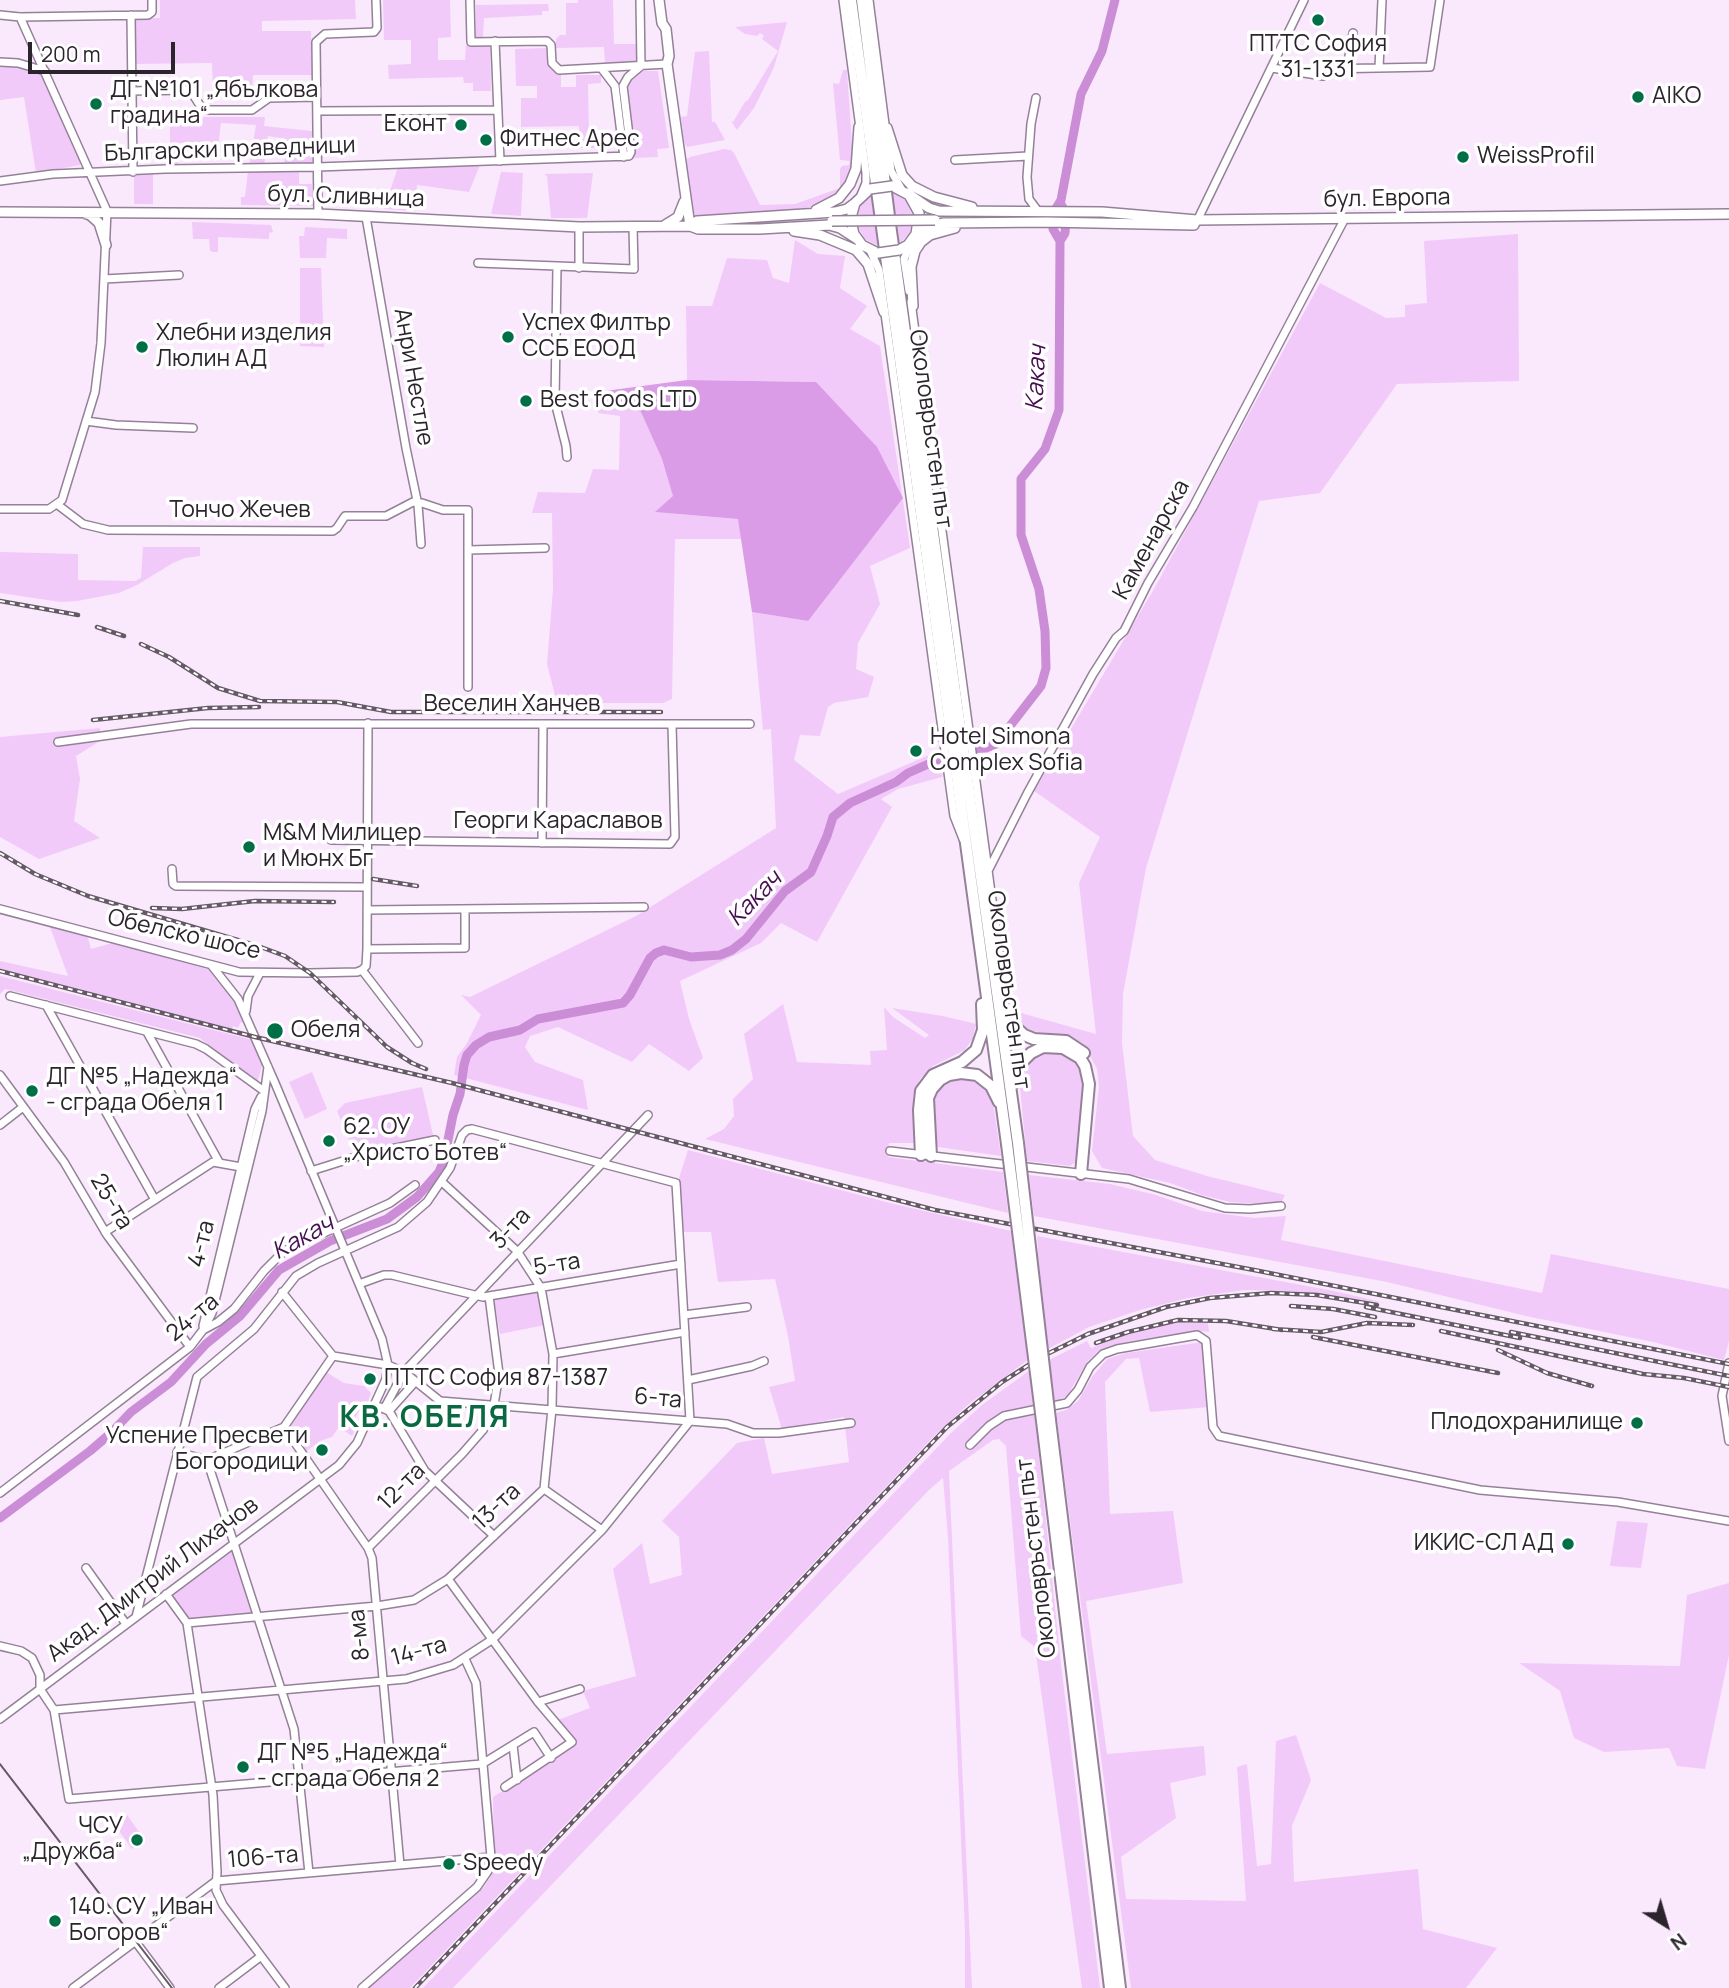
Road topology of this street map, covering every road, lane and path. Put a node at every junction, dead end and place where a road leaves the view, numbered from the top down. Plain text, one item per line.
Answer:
1 (152, 0) edge
2 (376, 0) edge
3 (470, 0) edge
4 (640, 0) edge
5 (659, 0) edge
6 (847, 0) edge
7 (866, 0) edge
8 (1304, 0) edge
9 (1382, 0) edge
10 (1440, 0) edge
11 (0, 15) edge
12 (131, 15) junction
13 (20, 17) junction
14 (1353, 33) dead end
15 (495, 41) junction
16 (0, 62) edge
17 (667, 64) junction
18 (641, 66) junction
19 (629, 67) junction
20 (1272, 68) junction
21 (1347, 68) junction
22 (1379, 68) junction
23 (603, 69) junction
24 (46, 71) junction
25 (615, 86) junction
26 (131, 91) junction
27 (316, 97) junction
28 (1036, 98) dead end
29 (498, 110) junction
30 (317, 111) junction
31 (859, 127) junction
32 (887, 128) junction
33 (627, 156) junction
34 (1028, 156) junction
35 (500, 160) junction
36 (955, 160) dead end
37 (317, 167) junction
38 (133, 172) junction
39 (91, 173) junction
40 (0, 181) edge
41 (905, 192) junction
42 (858, 199) junction
43 (1029, 199) junction
44 (685, 200) junction
45 (107, 211) junction
46 (987, 211) junction
47 (1019, 211) junction
48 (0, 212) edge
49 (79, 212) junction
50 (318, 214) junction
51 (803, 214) junction
52 (1040, 216) junction
53 (1729, 216) edge
54 (366, 217) junction
55 (729, 220) junction
56 (885, 220) joint
57 (1196, 222) junction
58 (1343, 222) junction
59 (753, 223) junction
60 (977, 224) junction
61 (633, 226) junction
62 (662, 226) junction
63 (690, 226) junction
64 (579, 227) junction
65 (722, 228) junction
66 (775, 228) junction
67 (857, 239) junction
68 (912, 240) junction
69 (106, 245) junction
70 (874, 251) junction
71 (478, 263) dead end
72 (557, 266) junction
73 (579, 268) junction
74 (179, 275) dead end
75 (104, 279) junction
76 (913, 306) junction
77 (884, 312) junction
78 (86, 421) junction
79 (193, 428) dead end
80 (566, 457) dead end
81 (909, 486) junction
82 (935, 490) junction
83 (417, 502) junction
84 (58, 505) junction
85 (0, 509) edge
86 (933, 536) junction
87 (421, 544) dead end
88 (545, 548) dead end
89 (468, 550) junction
90 (927, 557) junction
91 (468, 687) dead end
92 (368, 723) junction
93 (542, 724) junction
94 (672, 724) junction
95 (750, 724) dead end
96 (58, 742) dead end
97 (957, 743) junction
98 (961, 767) junction
99 (331, 840) dead end
100 (368, 841) junction
101 (542, 843) junction
102 (172, 869) dead end
103 (988, 871) junction
104 (367, 887) junction
105 (982, 887) junction
106 (992, 902) junction
107 (644, 907) dead end
108 (0, 909) edge
109 (368, 910) junction
110 (465, 910) junction
111 (368, 949) junction
112 (212, 966) junction
113 (362, 970) junction
114 (260, 973) junction
115 (985, 980) junction
116 (998, 991) junction
117 (10, 996) dead end
118 (46, 1005) junction
119 (247, 1017) junction
120 (147, 1032) junction
121 (418, 1043) dead end
122 (268, 1067) junction
123 (0, 1075) edge
124 (264, 1091) junction
125 (23, 1107) junction
126 (648, 1115) dead end
127 (1009, 1118) junction
128 (0, 1125) edge
129 (435, 1140) dead end
130 (890, 1151) dead end
131 (926, 1155) junction
132 (219, 1161) junction
133 (602, 1162) junction
134 (241, 1167) junction
135 (311, 1171) junction
136 (1085, 1174) junction
137 (442, 1182) junction
138 (415, 1185) dead end
139 (155, 1200) junction
140 (1281, 1206) dead end
141 (336, 1230) junction
142 (105, 1232) junction
143 (344, 1249) junction
144 (517, 1251) junction
145 (681, 1265) junction
146 (359, 1284) junction
147 (541, 1287) junction
148 (282, 1292) junction
149 (489, 1296) junction
150 (475, 1297) junction
151 (747, 1307) dead end
152 (684, 1315) junction
153 (203, 1330) junction
154 (685, 1332) junction
155 (190, 1348) junction
156 (553, 1354) junction
157 (333, 1356) junction
158 (764, 1361) dead end
159 (1729, 1363) edge
160 (388, 1365) junction
161 (404, 1372) junction
162 (688, 1380) junction
163 (415, 1382) junction
164 (375, 1405) junction
165 (494, 1405) junction
166 (552, 1409) junction
167 (386, 1410) junction
168 (1046, 1420) junction
169 (690, 1421) junction
170 (851, 1423) dead end
171 (284, 1427) junction
172 (1729, 1441) edge
173 (970, 1445) dead end
174 (177, 1452) junction
175 (207, 1460) junction
176 (319, 1479) junction
177 (435, 1481) junction
178 (544, 1489) junction
179 (0, 1493) edge
180 (1729, 1521) edge
181 (602, 1530) junction
182 (494, 1536) junction
183 (234, 1543) junction
184 (368, 1548) junction
185 (86, 1568) dead end
186 (448, 1579) junction
187 (166, 1594) junction
188 (377, 1606) junction
189 (136, 1617) junction
190 (258, 1617) junction
191 (187, 1623) junction
192 (126, 1624) junction
193 (493, 1639) junction
194 (0, 1646) edge
195 (465, 1659) junction
196 (384, 1681) junction
197 (40, 1689) junction
198 (580, 1689) dead end
199 (283, 1690) junction
200 (198, 1697) junction
201 (538, 1702) junction
202 (54, 1710) junction
203 (0, 1719) edge
204 (513, 1745) junction
205 (551, 1758) junction
206 (482, 1764) junction
207 (392, 1773) junction
208 (517, 1780) junction
209 (301, 1781) junction
210 (211, 1787) junction
211 (505, 1787) dead end
212 (491, 1857) junction
213 (400, 1865) junction
214 (309, 1873) junction
215 (216, 1881) junction
216 (135, 1941) junction
217 (260, 1957) junction
218 (73, 1988) edge
219 (170, 1988) edge
220 (219, 1988) edge
221 (285, 1988) edge
222 (362, 1988) edge
223 (1110, 1988) edge
224 (1120, 1988) edge

1 - 12 street
2 - 27 street
3 - 15 street
4 - 18 street
5 - 17 main road
6 - 31 street, Околовръстен път
6 - 90 highway, Околовръстен път
7 - 32 street
7 - 86 highway, Околовръстен път
8 - 20 street
9 - 22 street
10 - 22 street
11 - 13 street
12 - 13 street
12 - 26 street
13 - 24 street
14 - 21 street
15 - 23 street
15 - 29 street
16 - 24 street
17 - 18 street
17 - 44 main road
18 - 19 street
18 - 33 street
19 - 23 street
19 - 25 street
20 - 21 street
20 - 57 street
21 - 22 street
23 - 25 street
24 - 39 street
25 - 33 street
26 - 27 street
26 - 38 street
27 - 30 street
28 - 34 street
29 - 30 street
29 - 35 street
30 - 37 street
31 - 42 street, Околовръстен път
31 - 51 main road
32 - 41 street
32 - 46 main road
33 - 35 street, Български праведници
34 - 36 street
34 - 43 street
35 - 37 street, Български праведници
37 - 38 street, Български праведници
37 - 50 street
38 - 39 street, Български праведници
39 - 40 street, Български праведници
39 - 45 street
41 - 42 main road, bridge
41 - 46 main road, бул. Европа
41 - 68 main road
42 - 51 main road, бул. Сливница
42 - 67 main road
43 - 47 street
43 - 52 street
44 - 62 main road
44 - 63 main road
45 - 49 main road, бул. Сливница
45 - 50 main road, бул. Сливница
45 - 69 street
46 - 47 main road, бул. Европа
47 - 52 main road, бул. Европа
48 - 49 main road, бул. Сливница
49 - 69 main road
50 - 54 main road, бул. Сливница
51 - 55 main road, бул. Сливница
52 - 56 main road, бул. Европа, bridge
52 - 57 main road, бул. Европа
52 - 60 main road, бул. Европа
53 - 57 main road, бул. Европа
53 - 58 main road, бул. Европа
54 - 64 main road, бул. Сливница
54 - 83 street, Анри Нестле
55 - 59 main road, бул. Сливница
55 - 63 main road, бул. Сливница
56 - 59 main road, бул. Сливница, bridge
57 - 58 main road, бул. Европа
58 - 103 street, Каменарска
59 - 65 main road, бул. Сливница
60 - 68 main road, бул. Европа
60 - 76 main road
61 - 62 main road, бул. Сливница
61 - 64 main road, бул. Сливница
61 - 73 street
62 - 63 main road, бул. Сливница
63 - 65 main road, бул. Сливница
64 - 73 street
65 - 66 main road, бул. Сливница
66 - 67 main road, бул. Сливница
66 - 77 main road
67 - 70 main road
68 - 70 main road, bridge
68 - 76 street
69 - 75 street
70 - 77 street
71 - 72 street
72 - 73 street
72 - 80 street
74 - 75 street
75 - 78 street
76 - 82 street
77 - 81 street
78 - 79 street
78 - 84 street
81 - 90 highway
81 - 97 street
82 - 86 highway
82 - 97 street
83 - 84 street, Тончо Жечев
83 - 87 street, Анри Нестле
83 - 89 street
84 - 85 street
86 - 97 highway, Околовръстен път
88 - 89 street
89 - 91 street
90 - 97 highway, Околовръстен път
92 - 93 street, Веселин Ханчев
92 - 96 street, Веселин Ханчев
92 - 100 street
93 - 94 street, Веселин Ханчев
93 - 101 street
94 - 95 street, Веселин Ханчев
94 - 101 street, Георги Караславов
97 - 98 highway, Околовръстен път
97 - 98 street
98 - 103 street
98 - 105 highway, Околовръстен път
98 - 115 highway, Околовръстен път
99 - 100 street, Георги Караславов
100 - 101 street, Георги Караславов
100 - 104 street
102 - 104 street
103 - 106 street
104 - 109 street
105 - 106 highway
105 - 116 highway, Околовръстен път
106 - 116 street
107 - 110 street
108 - 112 street, Обелско шосе
109 - 110 street
109 - 111 street
110 - 111 street
111 - 113 street
112 - 114 street, Обелско шосе
112 - 119 street
113 - 114 street, Обелско шосе
113 - 121 street
114 - 119 street
115 - 127 highway, Околовръстен път
115 - 131 highway
116 - 127 highway, Околовръстен път
116 - 136 highway
117 - 118 street
118 - 120 street
118 - 139 street
119 - 122 street
120 - 124 street
120 - 132 street
122 - 124 street, 4-та
122 - 135 street
123 - 125 street, 25-та
124 - 134 street, 4-та
124 - 153 street, 4-та
125 - 128 street
125 - 142 street, 25-та
126 - 133 street, 3-та
127 - 131 highway
127 - 136 highway
127 - 168 highway, Околовръстен път, bridge
129 - 135 street
130 - 131 street
131 - 136 street
132 - 134 street
132 - 139 street
133 - 137 street, 24-та
133 - 144 street, 3-та
133 - 145 street
134 - 153 street, 4-та
135 - 141 street
136 - 140 street
137 - 143 street, 24-та
137 - 144 street, 13-та
138 - 141 street, 24-та
139 - 142 street
141 - 143 street
141 - 153 street, 24-та
142 - 155 street, 25-та
143 - 146 street
143 - 148 street, 24-та
144 - 147 street, 13-та
144 - 150 street, 3-та
145 - 147 street, 5-та
145 - 152 street
146 - 150 street, 5-та
146 - 160 street
147 - 149 street, 5-та
147 - 156 street, 13-та
148 - 157 street
148 - 174 street, 24-та
149 - 150 street, 5-та
149 - 165 street, 12-та
150 - 161 street, 3-та
151 - 152 street
152 - 154 street
153 - 155 street, 24-та
154 - 156 street
154 - 162 street
155 - 179 street, 24-та
156 - 166 street, 13-та
157 - 160 street, 6-та
157 - 171 street
158 - 162 street
159 - 172 street
160 - 161 street, 6-та
160 - 164 street, Акад. Дмитрий Лихачов
161 - 163 street, 6-та
161 - 167 street
162 - 169 street
163 - 165 street, 6-та
163 - 167 street
164 - 167 street
164 - 176 street, Акад. Дмитрий Лихачов
165 - 166 street, 6-та
165 - 177 street, 12-та
166 - 169 street, 6-та
166 - 178 street, 13-та
167 - 177 street
168 - 223 highway, Околовръстен път
168 - 224 highway, Околовръстен път
169 - 170 street, 6-та
169 - 181 street, 14-та
171 - 175 street
171 - 176 street, 8-ма
173 - 180 street
174 - 175 street
174 - 189 street
175 - 183 street
176 - 183 street, Акад. Дмитрий Лихачов
176 - 184 street, 8-ма
177 - 182 street
177 - 184 street, 12-та
178 - 181 street
178 - 182 street, 13-та
181 - 193 street, 14-та
182 - 186 street, 13-та
183 - 187 street, Акад. Дмитрий Лихачов
183 - 190 street
184 - 188 street, 8-ма
185 - 192 street
186 - 188 street, 13-та
186 - 193 street
187 - 189 street, Акад. Дмитрий Лихачов
187 - 191 street
188 - 190 street, 13-та
188 - 196 street, 8-ма
189 - 192 street, Акад. Дмитрий Лихачов
190 - 191 street, 13-та
190 - 199 street
191 - 200 street
192 - 197 street, Акад. Дмитрий Лихачов
193 - 195 street, 14-та
193 - 201 street
194 - 197 street
195 - 196 street, 14-та
195 - 206 street
196 - 199 street, 14-та
196 - 207 street, 8-ма
197 - 202 street
197 - 203 street, Акад. Дмитрий Лихачов
198 - 201 street
199 - 200 street, 14-та
199 - 209 street
200 - 202 street, 14-та
200 - 210 street
201 - 205 street
202 - 210 street
204 - 205 street
204 - 206 street
204 - 208 street
205 - 208 street
206 - 207 street
206 - 212 street
207 - 209 street
207 - 213 street, 8-ма
208 - 211 street
209 - 210 street
209 - 214 street
210 - 215 street
212 - 213 street, 106-та
212 - 222 street
213 - 214 street, 106-та
214 - 215 street, 106-та
215 - 216 street, 106-та
215 - 217 street
216 - 218 street, 106-та
216 - 219 street
217 - 220 street
217 - 221 street

